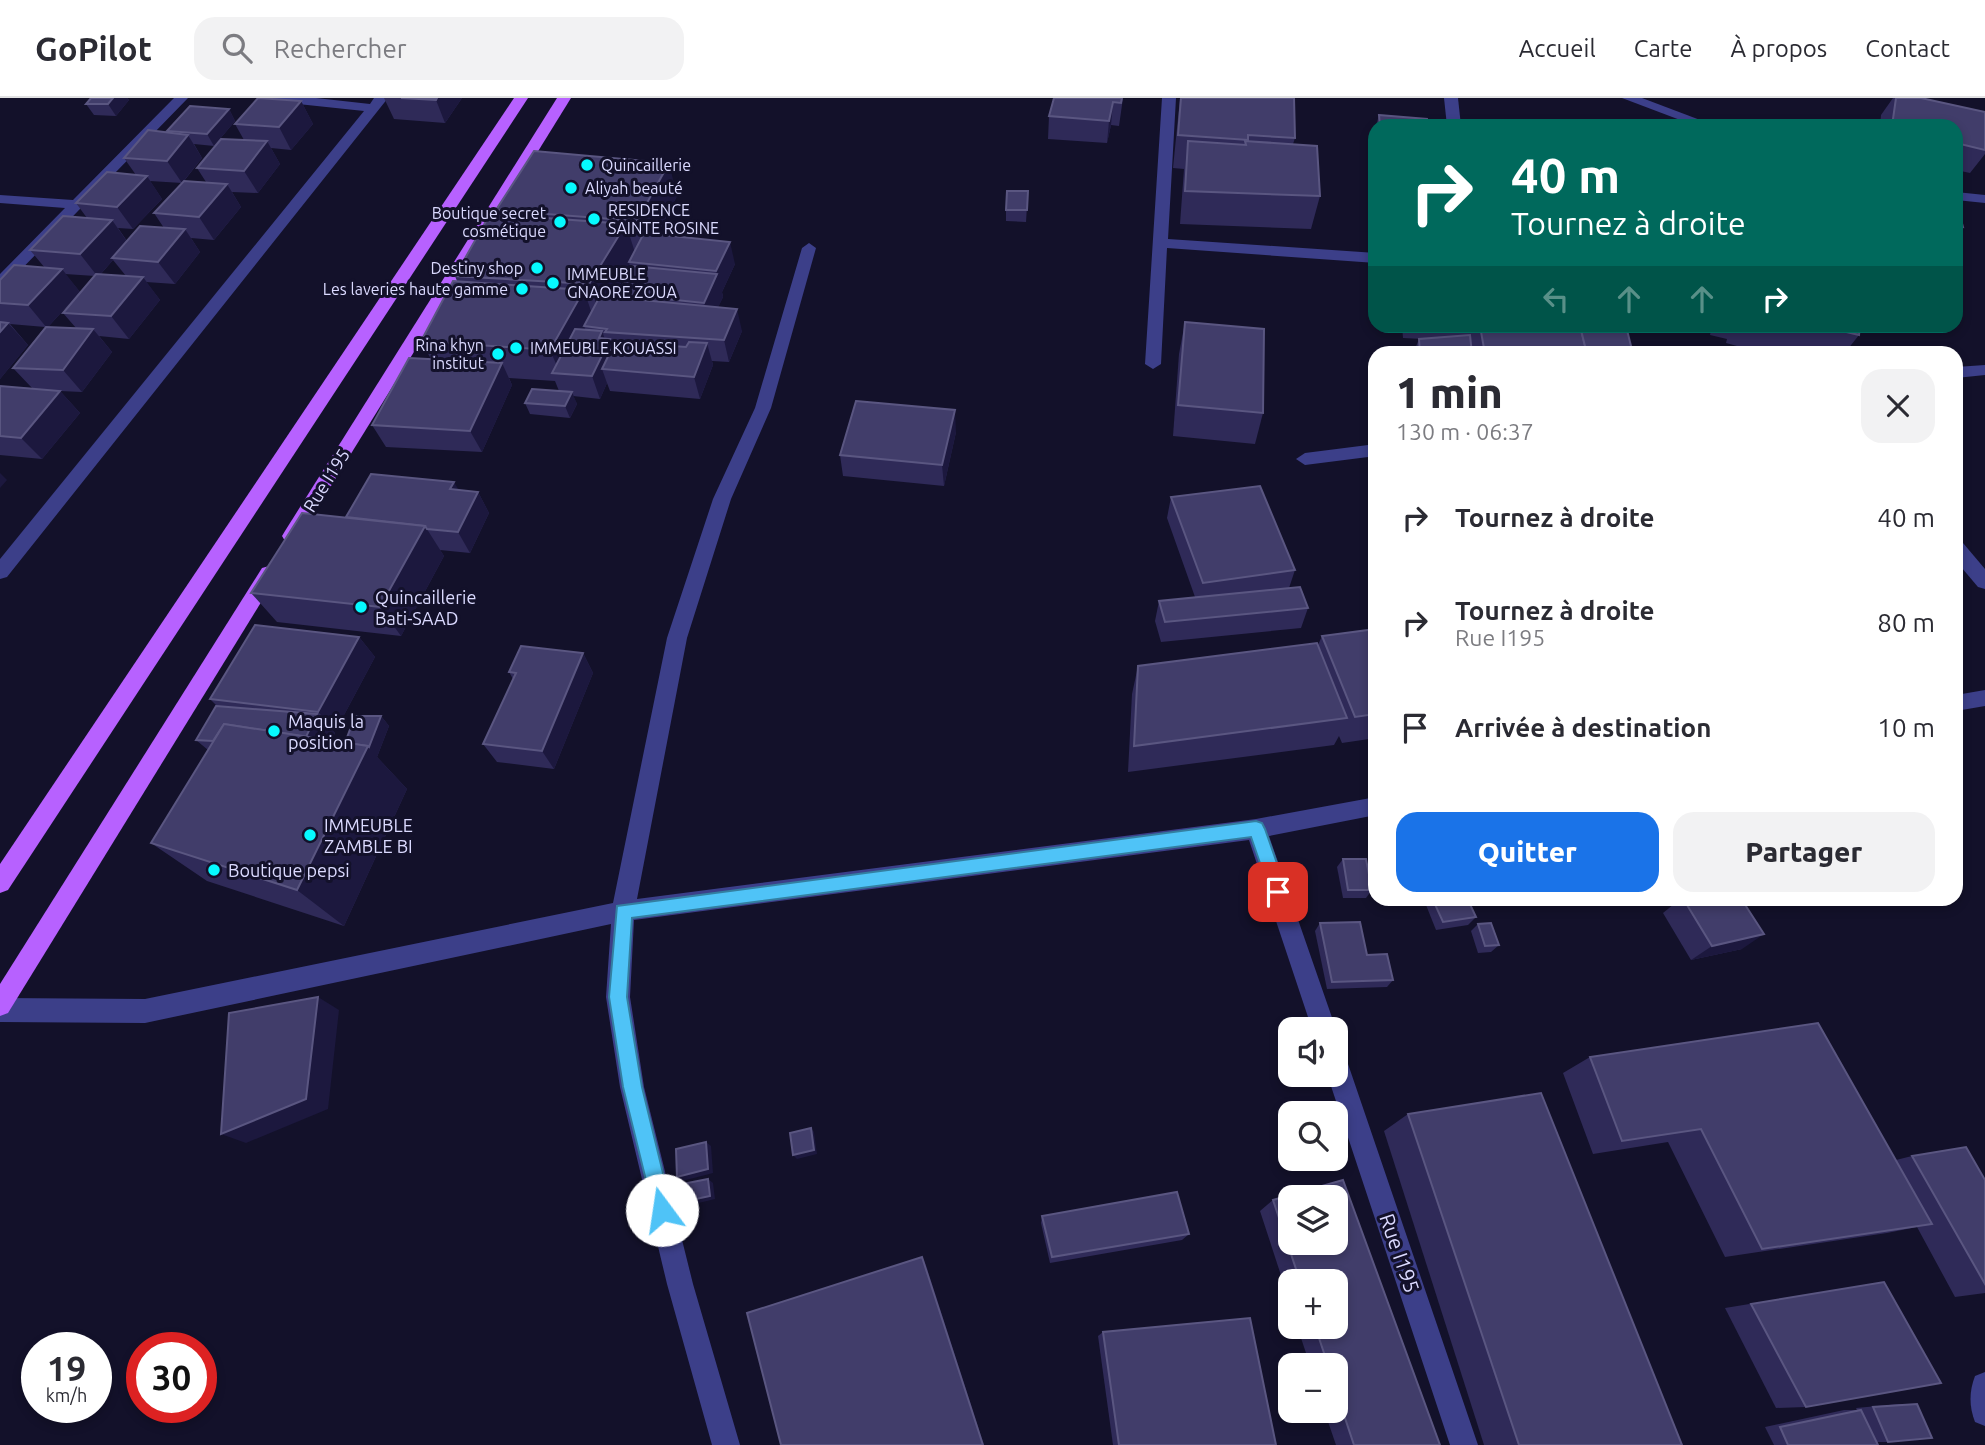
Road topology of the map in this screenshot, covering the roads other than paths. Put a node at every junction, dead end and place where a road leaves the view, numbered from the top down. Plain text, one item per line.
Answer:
1 (181, 98) edge
2 (279, 98) edge
3 (521, 98) edge
4 (564, 98) edge
5 (1169, 98) edge
6 (1451, 98) edge
7 (1629, 98) edge
8 (377, 103) edge
9 (1453, 119) edge
10 (1689, 119) edge
11 (1963, 197) edge
12 (0, 199) edge
13 (1985, 199) edge
14 (77, 205) junction
15 (1161, 243) junction
16 (809, 248) dead end
17 (1368, 257) edge
18 (0, 283) edge
19 (1153, 364) dead end
20 (1985, 370) edge
21 (1963, 372) edge
22 (1368, 451) edge
23 (1306, 459) dead end
24 (23, 541) junction
25 (0, 543) edge
26 (1963, 556) edge
27 (0, 572) edge
28 (1985, 582) edge
29 (1985, 698) edge
30 (1963, 702) edge
31 (1368, 808) edge
32 (1256, 829) junction
33 (0, 883) edge
34 (623, 911) junction
35 (0, 1007) edge
36 (1320, 1017) edge
37 (1344, 1087) edge
38 (1985, 1385) edge
39 (1985, 1412) edge
40 (726, 1445) edge
41 (1464, 1445) edge

1 - 14 street
2 - 8 street
3 - 33 main road
4 - 35 main road, Rue I195
5 - 15 street
6 - 9 street
7 - 10 street
8 - 24 street
11 - 13 street
12 - 14 street
14 - 18 street
15 - 17 street
15 - 19 street
16 - 34 street
20 - 21 street
22 - 23 street
24 - 25 street
24 - 27 street
26 - 28 street
29 - 30 street
31 - 32 street
32 - 34 street
32 - 36 street
34 - 35 street
34 - 40 street
37 - 41 street, Rue I195
38 - 39 street

